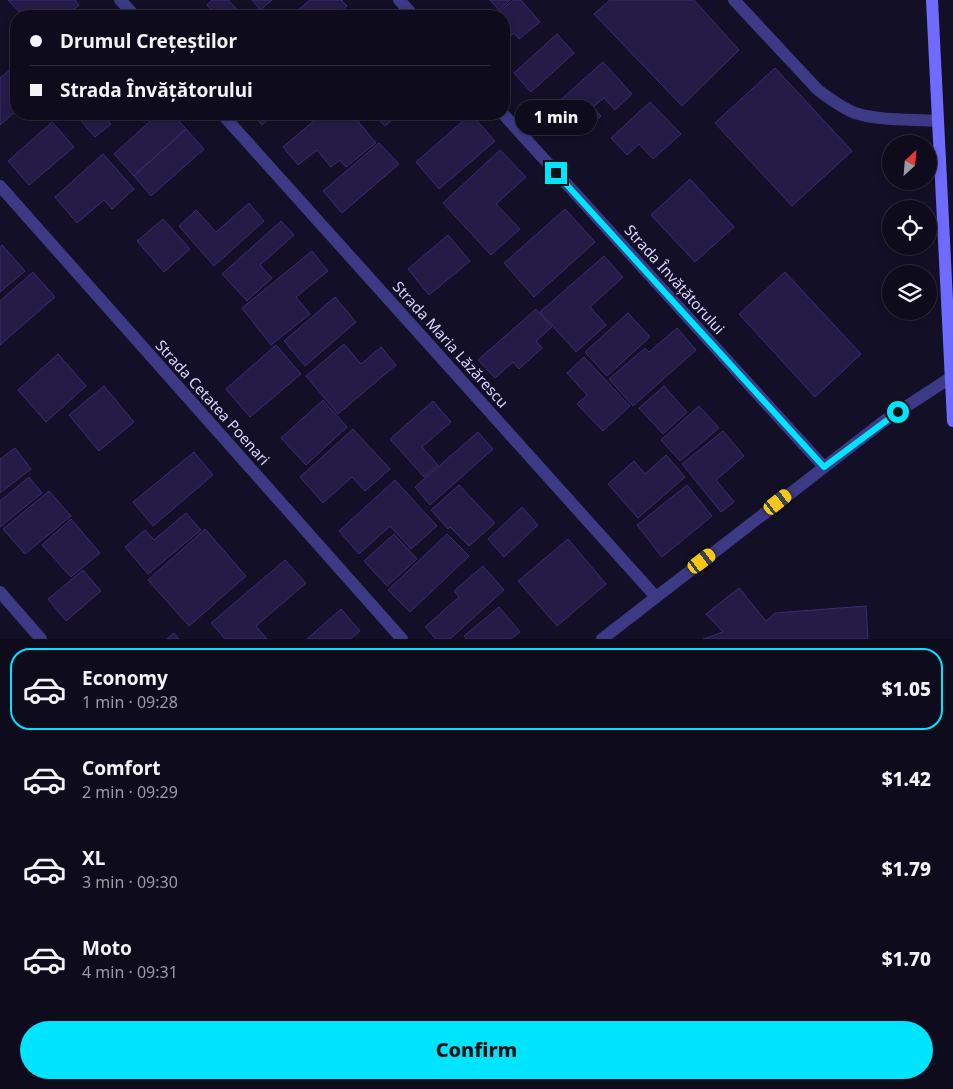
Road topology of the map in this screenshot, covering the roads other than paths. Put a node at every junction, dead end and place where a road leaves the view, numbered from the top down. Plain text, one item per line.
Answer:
1 (120, 0) edge
2 (400, 0) edge
3 (734, 0) edge
4 (932, 0) edge
5 (129, 10) edge
6 (409, 10) edge
7 (227, 120) edge
8 (508, 120) edge
9 (938, 121) junction
10 (0, 186) edge
11 (952, 376) edge
12 (953, 421) edge
13 (824, 467) junction
14 (0, 592) edge
15 (656, 596) junction
16 (41, 639) edge
17 (402, 639) edge
18 (602, 639) edge

1 - 5 street
2 - 6 street
3 - 9 street
4 - 9 main road
7 - 15 street, Strada Maria Lăzărescu
8 - 13 street, Strada Învățătorului
9 - 11 main road
10 - 17 street, Strada Cetatea Poenari
11 - 12 main road
11 - 13 street
13 - 15 street
14 - 16 street
15 - 18 street

